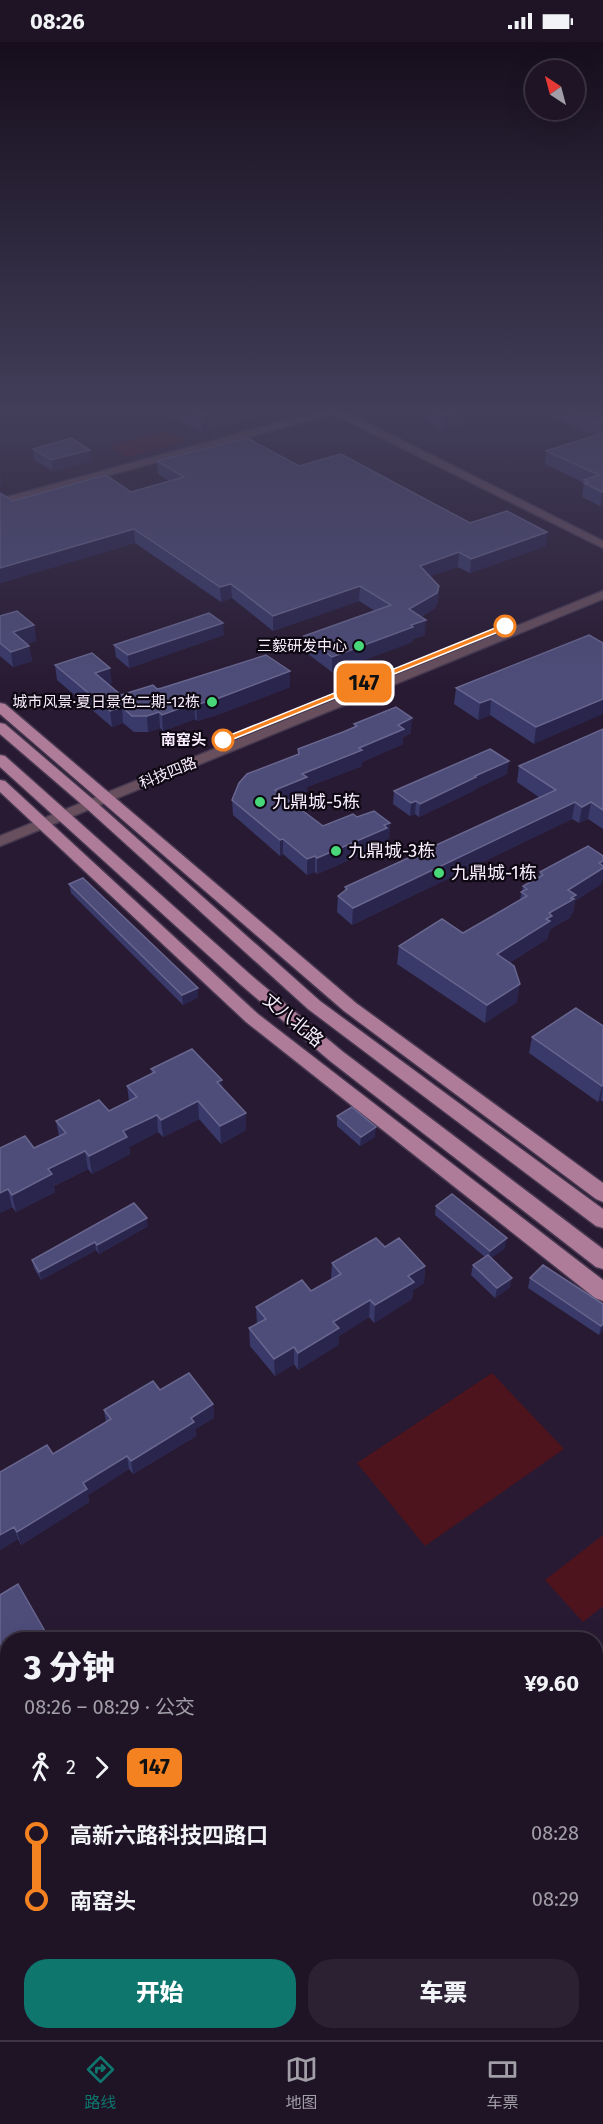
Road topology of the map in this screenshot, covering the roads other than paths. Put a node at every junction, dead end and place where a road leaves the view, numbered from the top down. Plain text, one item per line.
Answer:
1 (517, 501) edge
2 (529, 501) edge
3 (603, 537) edge
4 (603, 545) edge
5 (603, 586) edge
6 (603, 595) edge
7 (0, 707) edge
8 (0, 727) edge
9 (0, 759) edge
10 (0, 784) edge
11 (94, 798) junction
12 (58, 812) junction
13 (38, 820) junction
14 (0, 828) edge
15 (0, 841) edge
16 (603, 1194) edge
17 (603, 1220) edge
18 (603, 1261) edge
19 (603, 1292) edge

1 - 4 street
2 - 3 street
5 - 11 street, 科技四路
6 - 11 street, 科技四路
7 - 11 main road
8 - 11 main road, 丈八北路
9 - 12 main road, 丈八北路
10 - 13 main road
11 - 12 street, 科技四路
11 - 16 main road
11 - 17 main road, 丈八北路
12 - 13 street, 科技四路
12 - 18 main road, 丈八北路
13 - 14 street, 科技四路
13 - 15 street, 科技四路
13 - 19 main road

